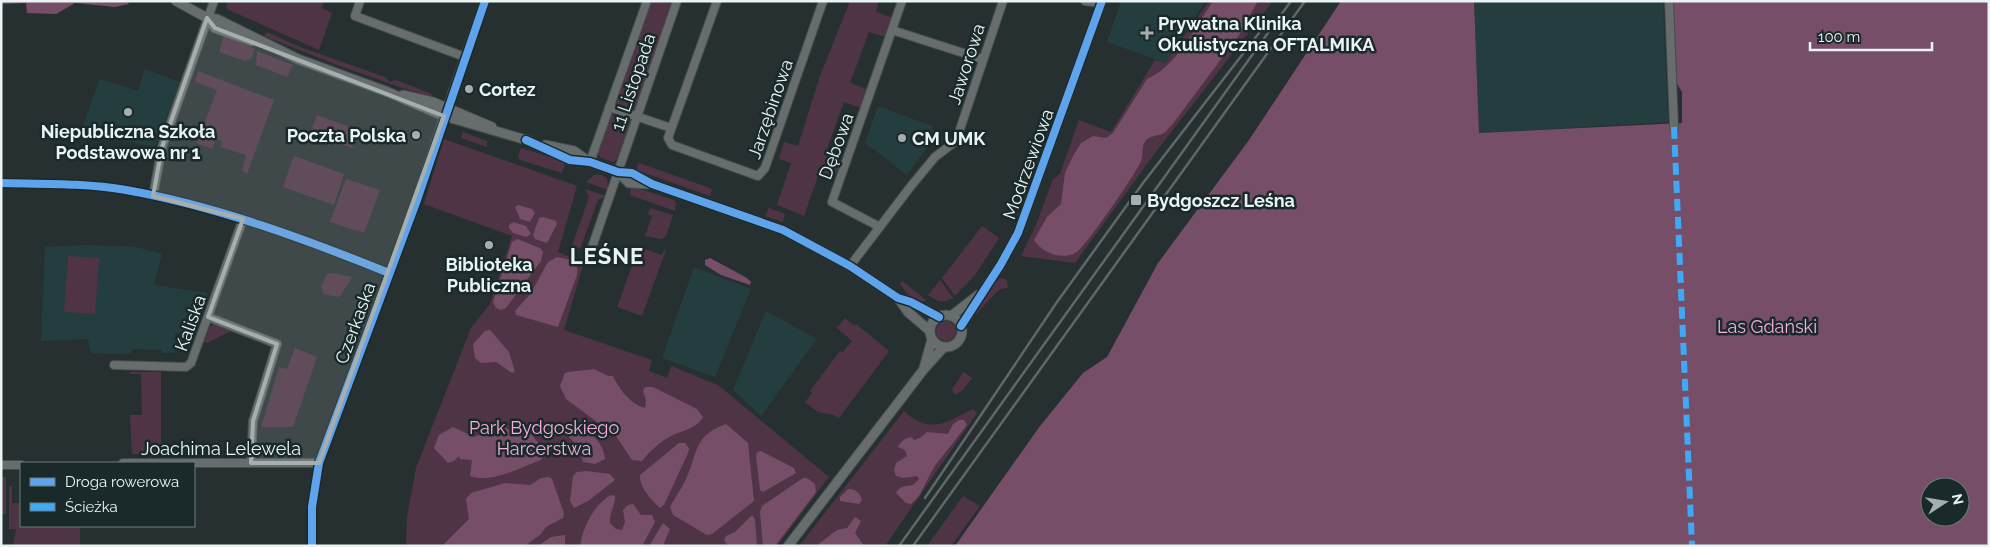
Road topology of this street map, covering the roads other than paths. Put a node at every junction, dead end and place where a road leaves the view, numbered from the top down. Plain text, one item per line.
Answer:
1 (176, 1) edge
2 (214, 1) edge
3 (360, 1) edge
4 (485, 1) edge
5 (647, 1) edge
6 (677, 1) edge
7 (717, 1) edge
8 (823, 1) edge
9 (902, 1) edge
10 (1003, 1) edge
11 (1085, 1) edge
12 (1669, 1) edge
13 (1101, 2) edge
14 (207, 18) junction
15 (892, 30) junction
16 (465, 57) junction
17 (982, 59) junction
18 (388, 92) junction
19 (447, 107) junction
20 (609, 107) junction
21 (444, 116) junction
22 (637, 116) junction
23 (1674, 127) dead end
24 (671, 128) junction
25 (512, 137) junction
26 (590, 162) junction
27 (618, 172) junction
28 (1, 183) edge
29 (152, 196) junction
30 (244, 219) junction
31 (880, 227) junction
32 (590, 256) dead end
33 (850, 266) junction
34 (389, 273) junction
35 (984, 290) junction
36 (898, 298) junction
37 (951, 316) junction
38 (208, 317) junction
39 (938, 317) junction
40 (961, 326) junction
41 (931, 335) junction
42 (944, 347) junction
43 (114, 365) dead end
44 (924, 368) junction
45 (195, 463) edge
46 (251, 463) junction
47 (319, 463) junction
48 (1, 465) edge
49 (20, 465) edge
50 (312, 546) edge
51 (788, 546) edge

1 - 14 street
2 - 14 street
3 - 16 street
4 - 16 street, Czerkaska
5 - 20 street, 11 Listopada
6 - 22 street, 11 Listopada
7 - 24 street
8 - 24 street, Jarzębinowa
9 - 15 street, Dębowa
10 - 17 street, Jaworowa
11 - 13 street
12 - 23 street
13 - 35 street, Modrzewiowa
14 - 18 street
14 - 29 street
15 - 17 street
15 - 31 street, Dębowa
16 - 19 street, Czerkaska
17 - 31 street, Jaworowa
18 - 19 street
18 - 21 street
19 - 21 street, Czerkaska
19 - 25 street
20 - 22 street
20 - 26 street, 11 Listopada
21 - 25 street
21 - 34 street, Czerkaska
22 - 24 street
22 - 27 street, 11 Listopada
25 - 26 street
26 - 27 street
27 - 32 street, 11 Listopada
27 - 33 street
28 - 29 street
29 - 30 street
30 - 34 street
30 - 38 street, Kaliska
31 - 33 street
33 - 36 street
34 - 47 street, Czerkaska
35 - 37 street, Modrzewiowa
35 - 40 street, Modrzewiowa
36 - 39 street
36 - 41 street
37 - 39 street
37 - 40 street
38 - 43 street, Kaliska
38 - 46 street
39 - 41 street
40 - 42 street
41 - 42 street
41 - 44 street
42 - 44 street
44 - 51 street
45 - 46 street, Joachima Lelewela
46 - 47 street, Joachima Lelewela
47 - 50 street, Czerkaska
48 - 49 street

